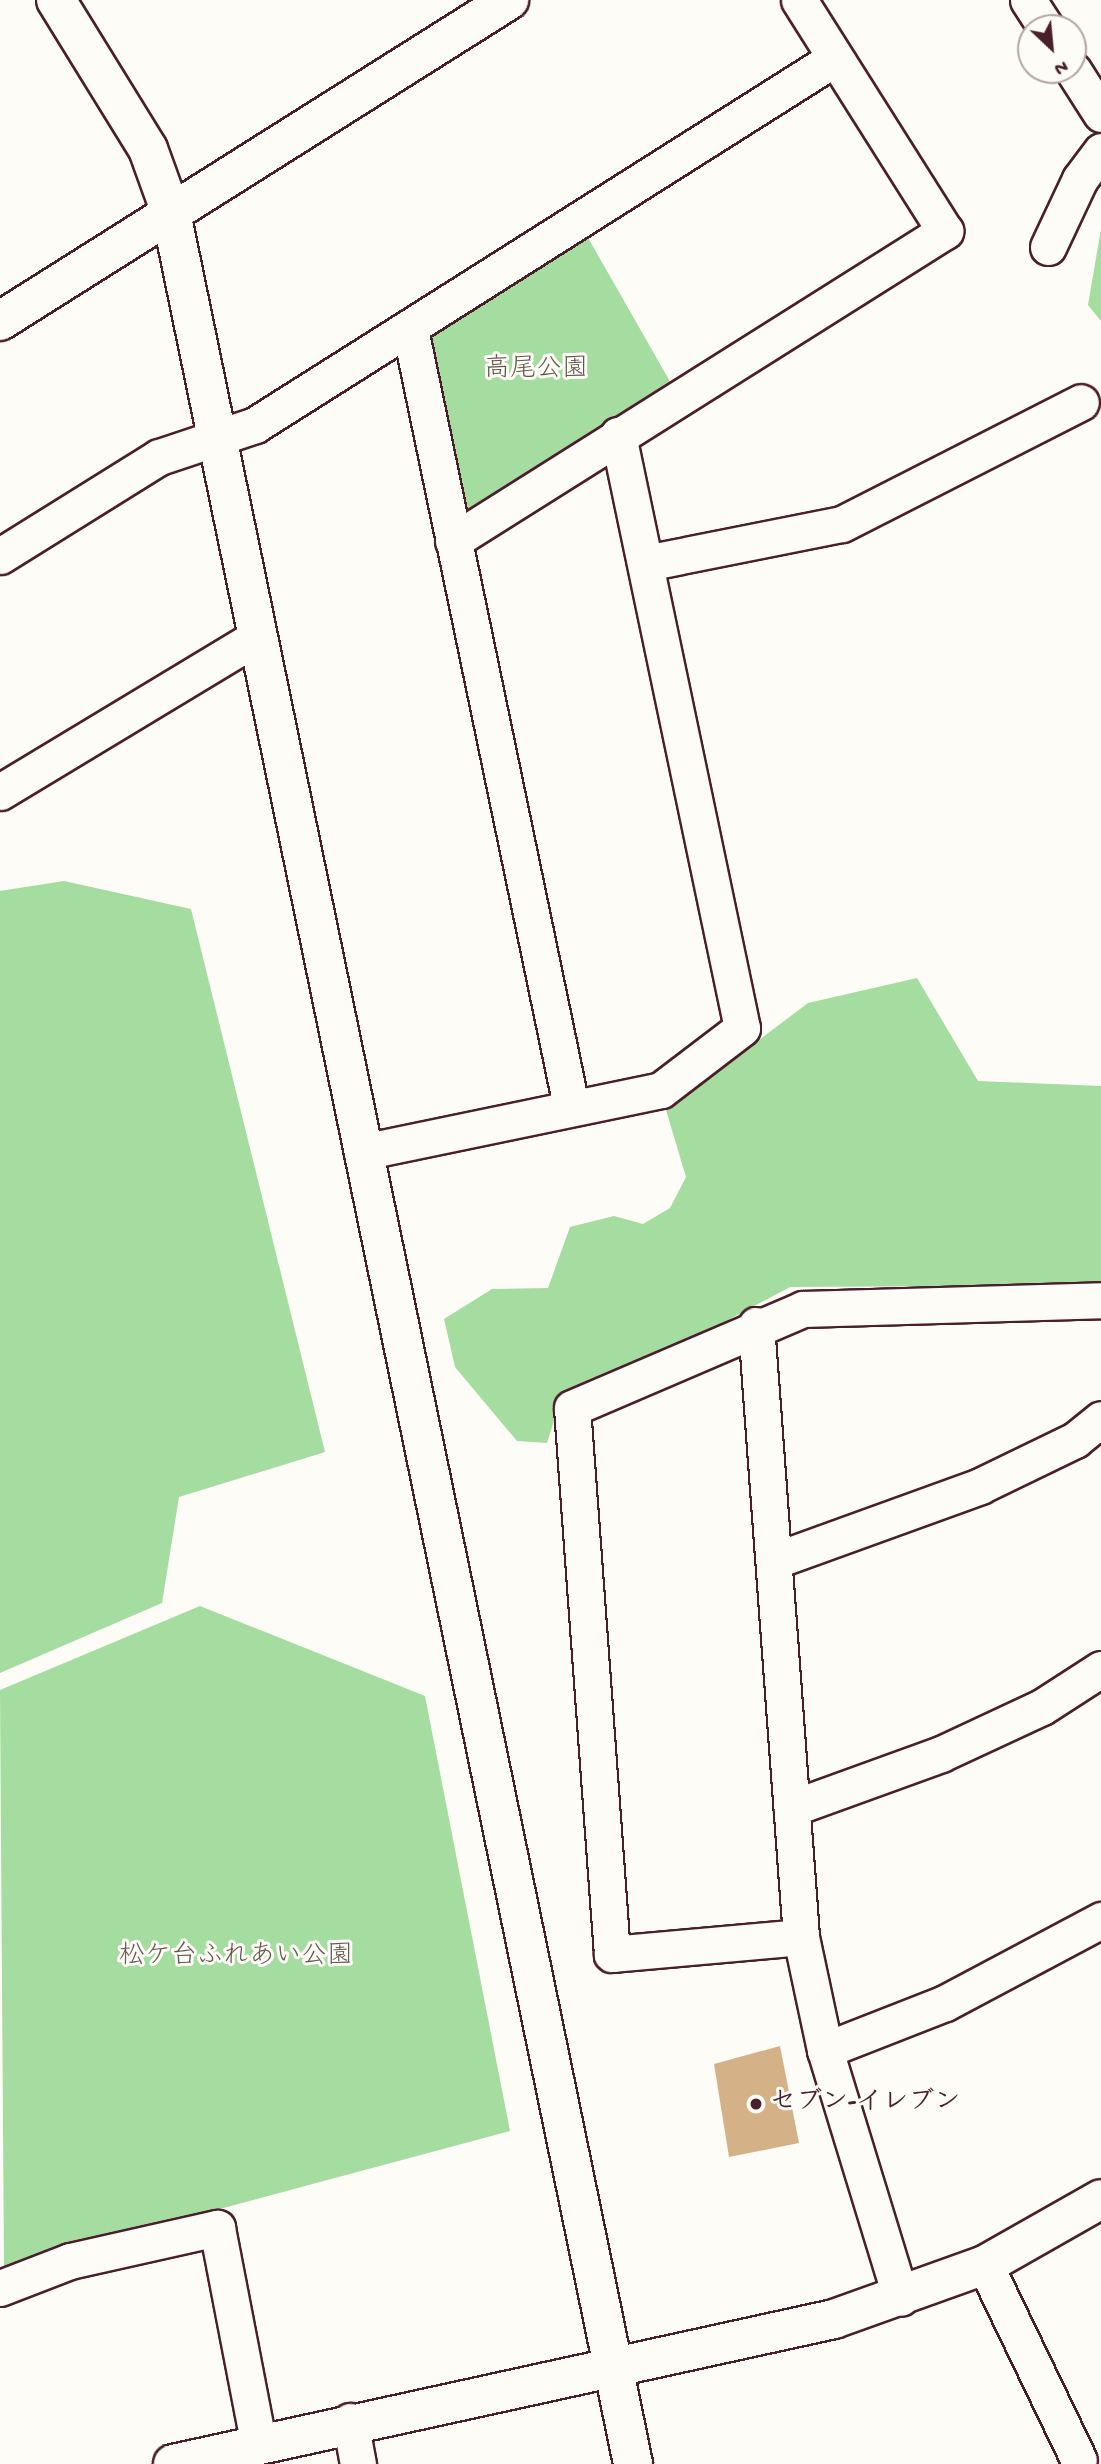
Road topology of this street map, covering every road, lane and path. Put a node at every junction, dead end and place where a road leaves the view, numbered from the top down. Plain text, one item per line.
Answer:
1 (56, 0) edge
2 (509, 0) edge
3 (799, 0) edge
4 (835, 58) junction
5 (1082, 84) edge
6 (1101, 114) edge
7 (1101, 152) edge
8 (171, 213) junction
9 (1048, 247) dead end
10 (0, 321) edge
11 (410, 329) junction
12 (1081, 402) dead end
13 (618, 435) junction
14 (213, 437) junction
15 (453, 541) junction
16 (0, 556) edge
17 (646, 563) junction
18 (255, 638) junction
19 (0, 792) edge
20 (571, 1106) junction
21 (362, 1152) junction
22 (1101, 1300) edge
23 (756, 1325) junction
24 (1101, 1419) edge
25 (776, 1560) junction
26 (1101, 1669) edge
27 (792, 1808) junction
28 (1101, 1920) edge
29 (801, 1937) junction
30 (825, 2050) junction
31 (1101, 2199) edge
32 (985, 2265) junction
33 (0, 2286) edge
34 (901, 2298) junction
35 (613, 2368) junction
36 (350, 2421) junction
37 (258, 2441) junction
38 (1083, 2458) edge
39 (173, 2464) edge
40 (358, 2464) edge
41 (633, 2464) edge

1 - 8 street
2 - 8 street
3 - 4 street
4 - 11 street
4 - 13 street
5 - 6 street
7 - 9 street
8 - 10 street
8 - 14 street
11 - 14 street
11 - 15 street
12 - 17 street
13 - 15 street
13 - 17 street
14 - 16 street
14 - 18 street
15 - 20 street
17 - 20 street
18 - 19 street
18 - 21 street
20 - 21 street
21 - 35 street
22 - 23 street
23 - 25 street
23 - 29 street
24 - 25 street
25 - 27 street
26 - 27 street
27 - 29 street
28 - 30 street
29 - 30 street
30 - 34 street
31 - 32 street
32 - 34 street
32 - 38 street
33 - 37 street
34 - 35 street
35 - 36 street
35 - 41 street
36 - 37 street
36 - 40 street
37 - 39 street

